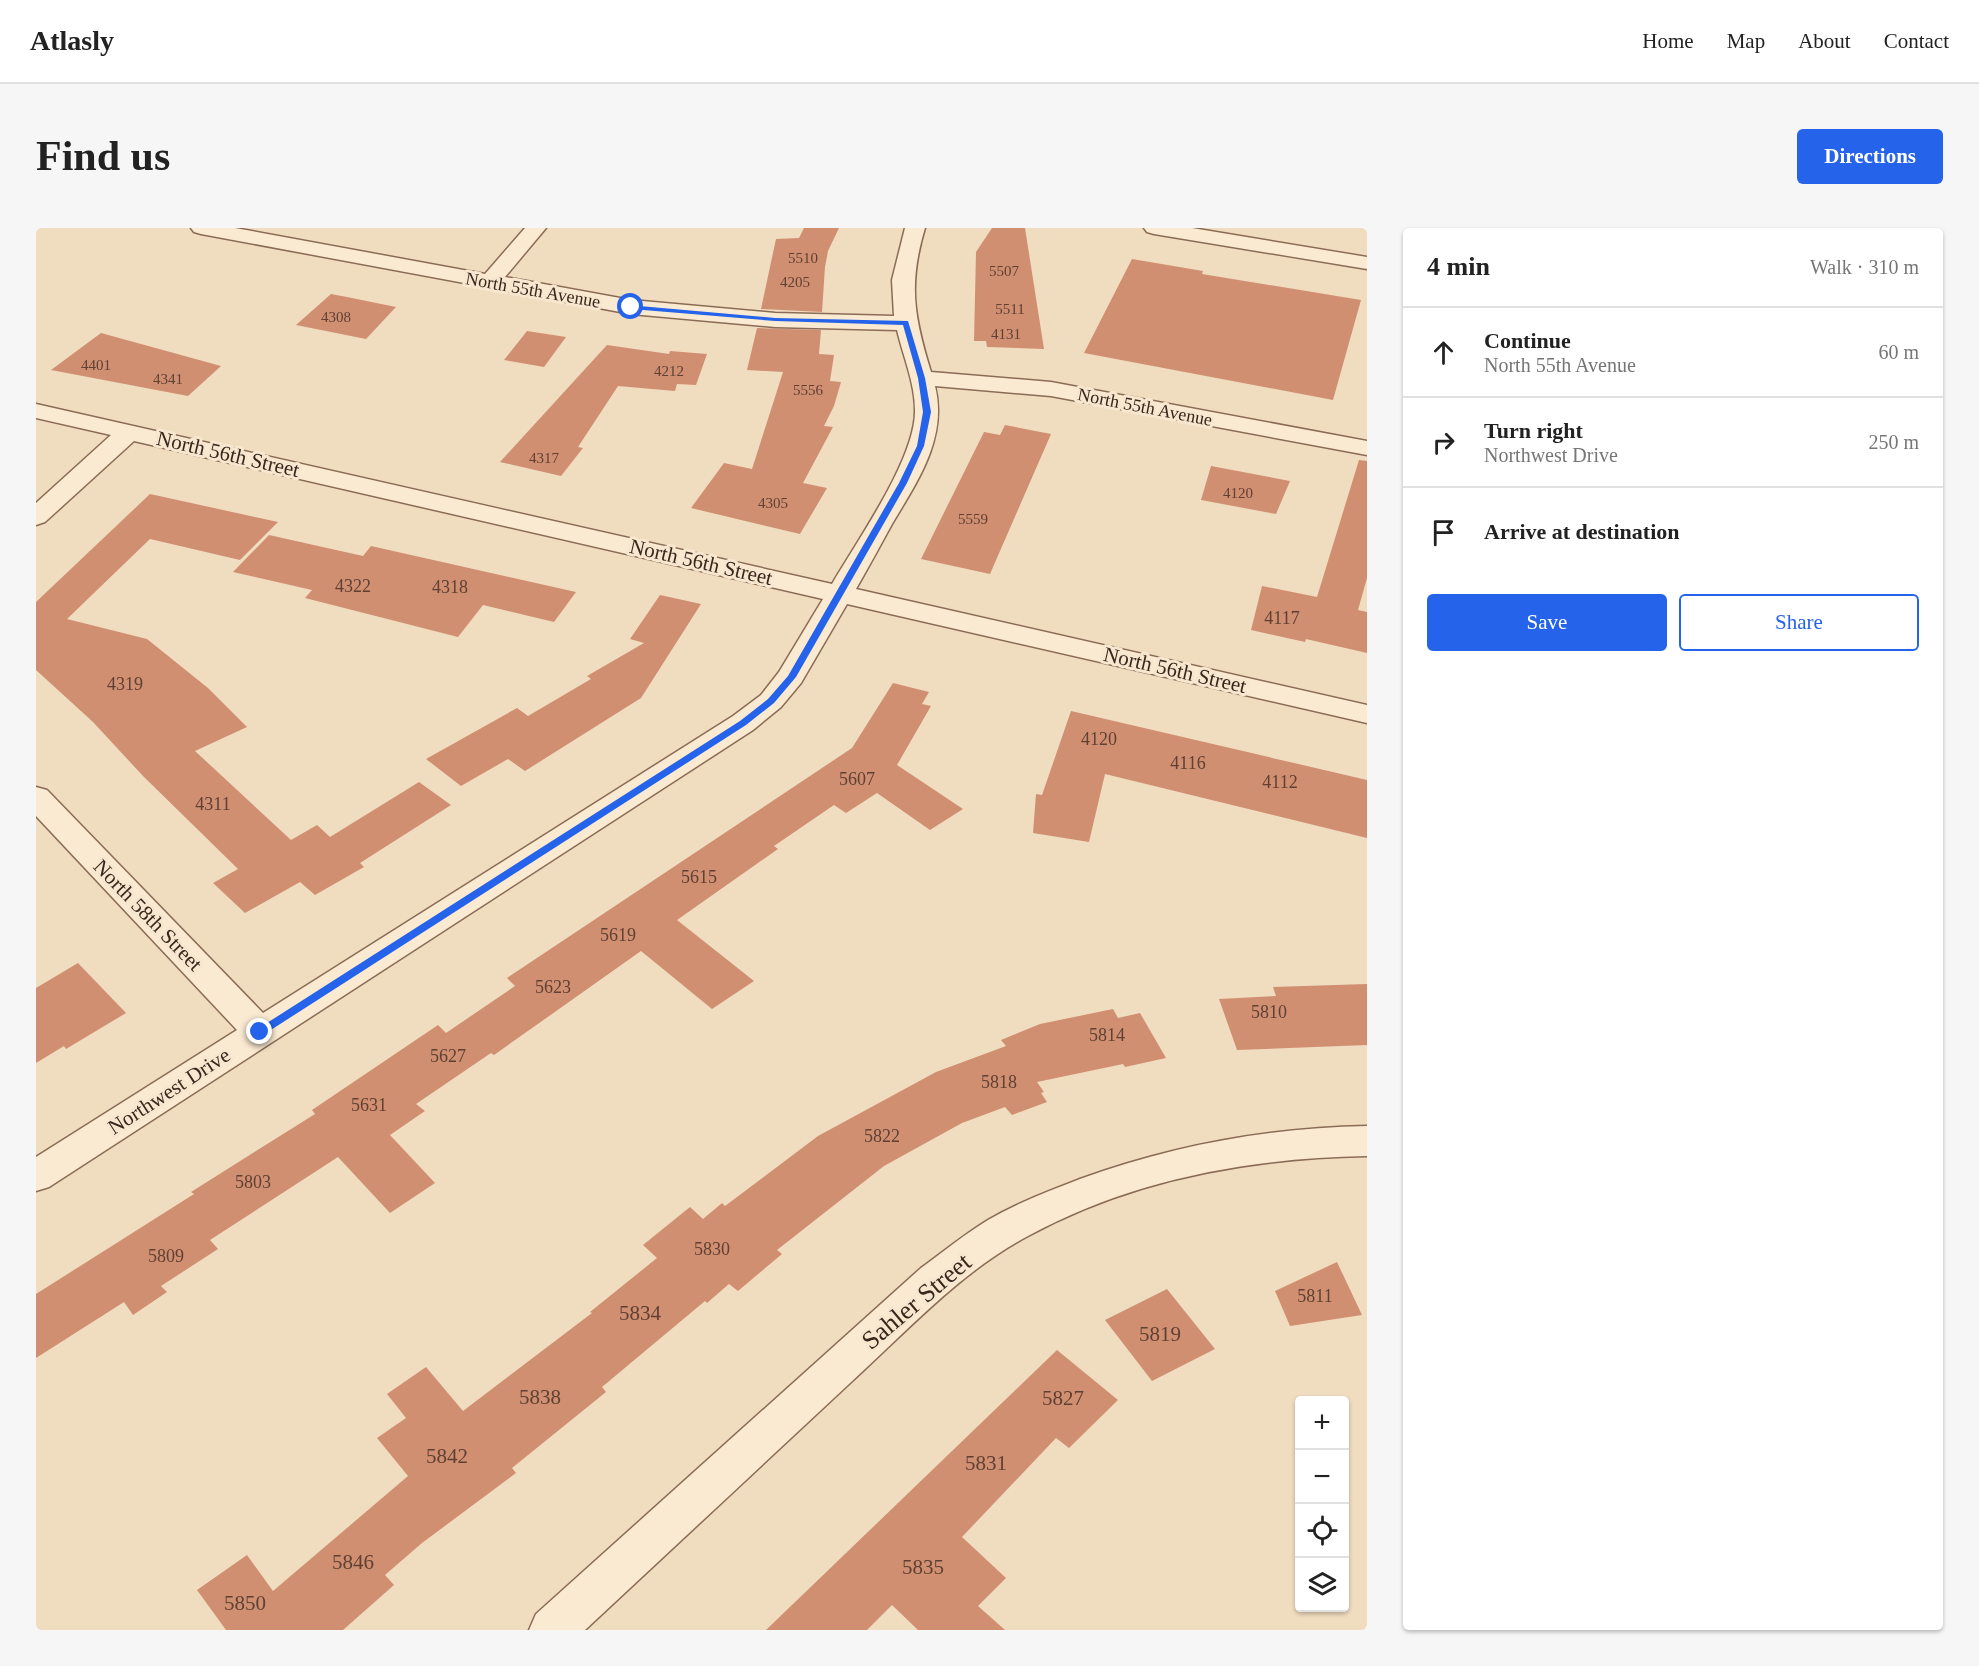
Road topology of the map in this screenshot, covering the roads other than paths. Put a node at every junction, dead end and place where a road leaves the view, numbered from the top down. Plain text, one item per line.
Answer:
1 (201, 228) edge
2 (536, 228) edge
3 (915, 228) edge
4 (1154, 228) edge
5 (1367, 263) edge
6 (491, 280) junction
7 (906, 323) junction
8 (921, 378) junction
9 (36, 411) edge
10 (129, 432) junction
11 (1367, 448) edge
12 (36, 516) edge
13 (839, 594) junction
14 (1367, 714) edge
15 (36, 797) edge
16 (260, 1032) junction
17 (1367, 1141) edge
18 (36, 1176) edge
19 (552, 1630) edge

1 - 6 street, North 55th Avenue
2 - 6 street
3 - 7 street, Northwest Drive
4 - 5 street
6 - 7 street, North 55th Avenue
7 - 8 street, Northwest Drive
8 - 11 street, North 55th Avenue
8 - 13 street, Northwest Drive
9 - 10 street, North 56th Street
10 - 12 street
10 - 13 street, North 56th Street
13 - 14 street, North 56th Street
13 - 16 street, Northwest Drive
15 - 16 street, North 58th Street
16 - 18 street, Northwest Drive
17 - 19 street, Sahler Street

